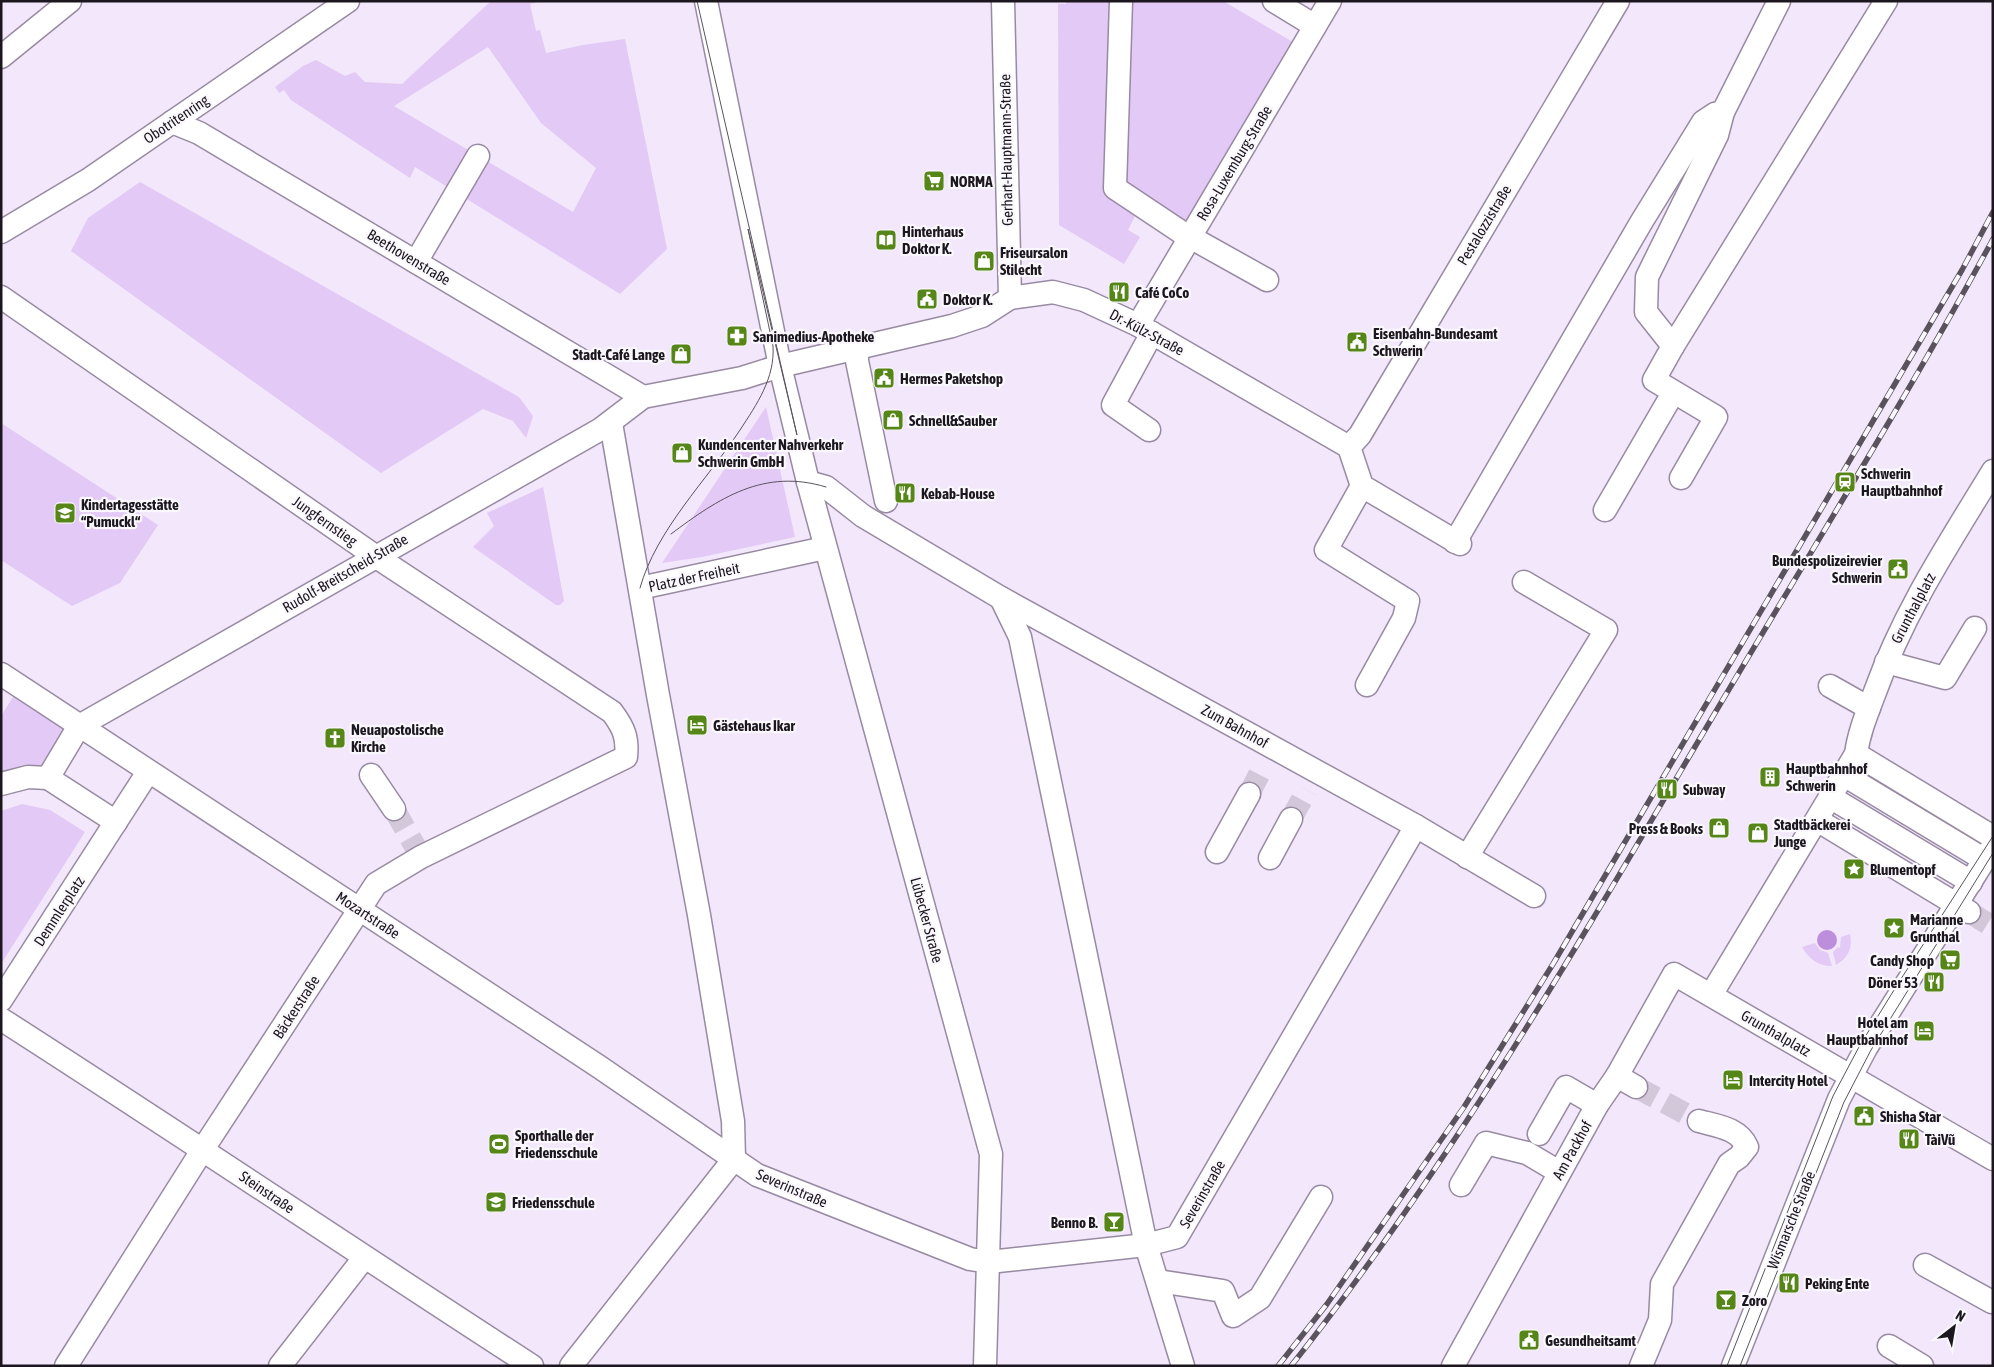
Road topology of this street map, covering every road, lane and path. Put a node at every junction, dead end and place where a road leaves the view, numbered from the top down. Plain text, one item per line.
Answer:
1 (70, 1) edge
2 (348, 1) edge
3 (700, 1) edge
4 (706, 1) edge
5 (1003, 1) edge
6 (1121, 1) edge
7 (1274, 1) edge
8 (1330, 1) edge
9 (1618, 1) edge
10 (1779, 1) edge
11 (1886, 1) edge
12 (1316, 26) junction
13 (712, 37) junction
14 (1, 57) edge
15 (1723, 112) junction
16 (172, 122) junction
17 (478, 156) dead end
18 (1, 232) edge
19 (1191, 237) junction
20 (416, 262) junction
21 (1267, 280) dead end
22 (1, 297) edge
23 (1010, 298) junction
24 (1145, 329) junction
25 (1673, 346) junction
26 (857, 348) junction
27 (780, 366) junction
28 (1673, 393) junction
29 (643, 397) junction
30 (611, 423) junction
31 (1149, 430) dead end
32 (1349, 447) junction
33 (1993, 471) edge
34 (1681, 478) dead end
35 (808, 482) junction
36 (1362, 486) junction
37 (886, 500) dead end
38 (1605, 510) dead end
39 (825, 548) junction
40 (375, 556) junction
41 (1524, 582) dead end
42 (640, 588) junction
43 (1002, 598) junction
44 (1975, 628) dead end
45 (1886, 662) junction
46 (1, 674) edge
47 (1367, 685) dead end
48 (1830, 686) dead end
49 (1869, 708) junction
50 (79, 726) junction
51 (1856, 754) junction
52 (626, 757) joint
53 (148, 772) junction
54 (371, 775) dead end
55 (1844, 775) junction
56 (48, 778) junction
57 (1, 784) edge
58 (1248, 794) tunnel mouth
59 (1830, 797) junction
60 (394, 809) tunnel mouth
61 (1291, 819) tunnel mouth
62 (1817, 820) junction
63 (116, 822) junction
64 (1416, 826) junction
65 (1993, 837) edge
66 (1217, 852) dead end
67 (1989, 853) edge
68 (1467, 857) junction
69 (1270, 858) dead end
70 (1971, 882) junction
71 (1534, 896) dead end
72 (1963, 908) junction
73 (359, 909) junction
74 (1711, 995) junction
75 (1, 1000) edge
76 (1, 1018) edge
77 (1851, 1076) junction
78 (1597, 1105) junction
79 (1699, 1121) tunnel mouth
80 (1539, 1134) dead end
81 (204, 1148) junction
82 (734, 1159) junction
83 (1993, 1159) edge
84 (1560, 1172) junction
85 (1461, 1185) dead end
86 (1321, 1198) dead end
87 (1146, 1245) junction
88 (364, 1258) junction
89 (989, 1262) junction
90 (1924, 1265) dead end
91 (1158, 1281) junction
92 (1992, 1302) edge
93 (1889, 1346) dead end
94 (66, 1366) edge
95 (280, 1366) edge
96 (532, 1366) edge
97 (570, 1366) edge
98 (985, 1366) edge
99 (1182, 1366) edge
100 (1454, 1366) edge
101 (1640, 1366) edge
102 (1733, 1366) edge
103 (1922, 1366) edge

1 - 14 street
2 - 16 street, Obotritenring
3 - 13 street
4 - 13 street
5 - 23 street, Gerhart-Hauptmann-Straße
6 - 19 street
7 - 12 street
8 - 12 street, Rosa-Luxemburg-Straße
9 - 32 street, Pestalozzistraße
10 - 15 street
11 - 25 street
12 - 19 street, Rosa-Luxemburg-Straße
13 - 27 street, Lübecker Straße
15 - 25 street
15 - 36 street
16 - 18 street, Obotritenring
16 - 20 street, Beethovenstraße
17 - 20 street
19 - 21 street
19 - 24 street, Rosa-Luxemburg-Straße
20 - 29 street, Beethovenstraße
22 - 40 street, Jungfernstieg
23 - 24 street, Dr.-Külz-Straße
23 - 26 street, Dr.-Külz-Straße
24 - 31 street, Rosa-Luxemburg-Straße
24 - 32 street, Dr.-Külz-Straße
25 - 28 street
26 - 27 street, Dr.-Külz-Straße
26 - 37 street
27 - 29 street
27 - 35 street, Lübecker Straße
28 - 34 street
28 - 38 street
29 - 30 street, Rudolf-Breitscheid-Straße
30 - 40 street, Rudolf-Breitscheid-Straße
30 - 42 street, Platz der Freiheit
32 - 36 street
33 - 45 street, Grunthalplatz
35 - 39 street, Lübecker Straße
35 - 43 street, Zum Bahnhof
36 - 47 street
39 - 42 street, Platz der Freiheit
39 - 89 street, Lübecker Straße
40 - 50 street, Rudolf-Breitscheid-Straße
40 - 52 street, Jungfernstieg
41 - 68 street
42 - 82 street
43 - 64 street, Zum Bahnhof
43 - 87 street
44 - 45 street
45 - 49 street, Grunthalplatz
46 - 50 street, Mozartstraße
48 - 49 street
49 - 51 street, Grunthalplatz
50 - 53 street, Mozartstraße
50 - 56 street
51 - 55 street, Grunthalplatz
51 - 65 street
52 - 73 street, Bäckerstraße
53 - 63 street, Demmlerplatz
53 - 73 street, Mozartstraße
54 - 60 street
55 - 59 street, Grunthalplatz
55 - 67 street
56 - 57 street
56 - 63 street
58 - 66 street
59 - 62 street, Grunthalplatz
59 - 70 street
61 - 69 street
62 - 72 street
62 - 74 street, Grunthalplatz
63 - 75 street, Demmlerplatz
64 - 68 street, Zum Bahnhof
64 - 87 street, Severinstraße
67 - 70 street
68 - 71 street, Zum Bahnhof
70 - 72 street
72 - 77 street
73 - 81 street, Bäckerstraße
73 - 82 street, Mozartstraße
74 - 77 street, Grunthalplatz
74 - 78 street, Am Packhof
76 - 81 street, Steinstraße
77 - 83 street
77 - 102 street, Wismarsche Straße
78 - 80 street
78 - 84 street, Am Packhof
79 - 101 street
81 - 88 street, Steinstraße
81 - 94 street, Bäckerstraße
82 - 89 street, Severinstraße
82 - 97 street
84 - 85 street
84 - 100 street, Am Packhof
86 - 91 street
87 - 89 street, Severinstraße
87 - 91 street
88 - 95 street
88 - 96 street, Steinstraße
89 - 98 street, Lübecker Straße
90 - 92 street
91 - 99 street
93 - 103 street

